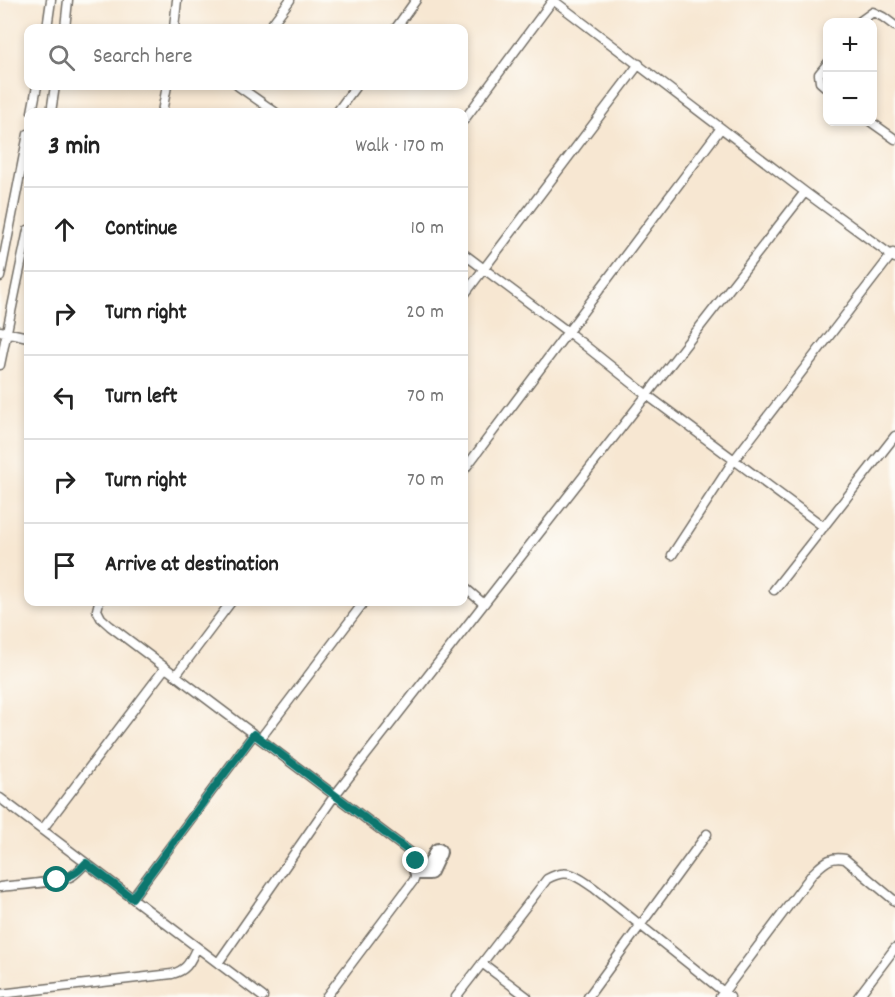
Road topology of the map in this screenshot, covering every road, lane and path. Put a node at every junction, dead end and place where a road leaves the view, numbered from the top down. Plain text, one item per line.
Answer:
1 (51, 0) edge
2 (68, 0) edge
3 (177, 0) edge
4 (290, 0) edge
5 (416, 0) edge
6 (553, 0) edge
7 (865, 18) edge
8 (48, 24) edge
9 (65, 24) edge
10 (174, 24) edge
11 (272, 24) edge
12 (399, 24) edge
13 (895, 26) edge
14 (639, 64) junction
15 (823, 69) edge
16 (823, 85) edge
17 (36, 90) edge
18 (54, 90) edge
19 (166, 90) edge
20 (244, 90) edge
21 (353, 90) edge
22 (33, 108) edge
23 (52, 108) edge
24 (163, 108) edge
25 (269, 108) edge
26 (340, 108) edge
27 (468, 115) edge
28 (877, 126) edge
29 (721, 129) junction
30 (895, 139) edge
31 (24, 154) edge
32 (805, 192) junction
33 (24, 248) edge
34 (894, 255) edge
35 (468, 257) edge
36 (484, 268) junction
37 (0, 277) edge
38 (468, 290) edge
39 (4, 332) edge
40 (568, 332) junction
41 (24, 336) edge
42 (0, 365) edge
43 (647, 395) junction
44 (895, 436) edge
45 (734, 460) junction
46 (468, 465) edge
47 (824, 527) junction
48 (672, 555) dead end
49 (774, 590) dead end
50 (468, 591) edge
51 (484, 604) junction
52 (98, 606) edge
53 (228, 606) edge
54 (361, 606) edge
55 (165, 668) junction
56 (176, 675) junction
57 (257, 737) junction
58 (335, 795) junction
59 (0, 798) edge
60 (42, 830) junction
61 (707, 834) dead end
62 (438, 852) dead end
63 (86, 863) junction
64 (417, 871) junction
65 (0, 887) edge
66 (132, 898) junction
67 (895, 901) edge
68 (640, 926) junction
69 (196, 947) junction
70 (895, 948) edge
71 (218, 963) junction
72 (482, 963) junction
73 (0, 994) edge
74 (725, 996) edge
75 (263, 997) edge
76 (326, 997) edge
77 (456, 997) edge
78 (527, 997) edge
79 (588, 997) edge
80 (858, 997) edge

1 - 8 lane
2 - 9 lane
3 - 10 lane
4 - 11 lane
5 - 12 lane
6 - 14 lane
6 - 27 lane
7 - 13 lane
14 - 29 lane
14 - 36 lane
15 - 16 lane
17 - 22 lane
18 - 23 lane
19 - 24 lane
20 - 25 lane
21 - 26 lane
28 - 30 lane
29 - 32 lane
29 - 40 lane
31 - 37 lane
32 - 34 lane
32 - 43 lane
33 - 39 lane
34 - 45 lane
35 - 36 lane
36 - 38 lane
36 - 40 lane
39 - 41 lane
39 - 42 lane
40 - 43 lane
40 - 46 lane
43 - 45 lane
43 - 51 lane
44 - 47 lane
45 - 47 lane
45 - 48 lane
47 - 49 lane
50 - 51 lane
51 - 58 lane
52 - 55 lane
53 - 56 lane
54 - 57 lane
55 - 56 lane
55 - 60 lane
56 - 57 lane
57 - 58 lane
57 - 66 lane
58 - 64 lane
58 - 71 lane
59 - 60 lane
60 - 63 lane
61 - 68 lane
62 - 64 street
63 - 65 lane
63 - 66 lane
64 - 76 lane
66 - 69 lane
67 - 74 lane
68 - 72 lane
68 - 74 lane
68 - 79 lane
69 - 71 lane
69 - 73 lane
70 - 80 lane
71 - 75 lane
72 - 77 lane
72 - 78 lane

